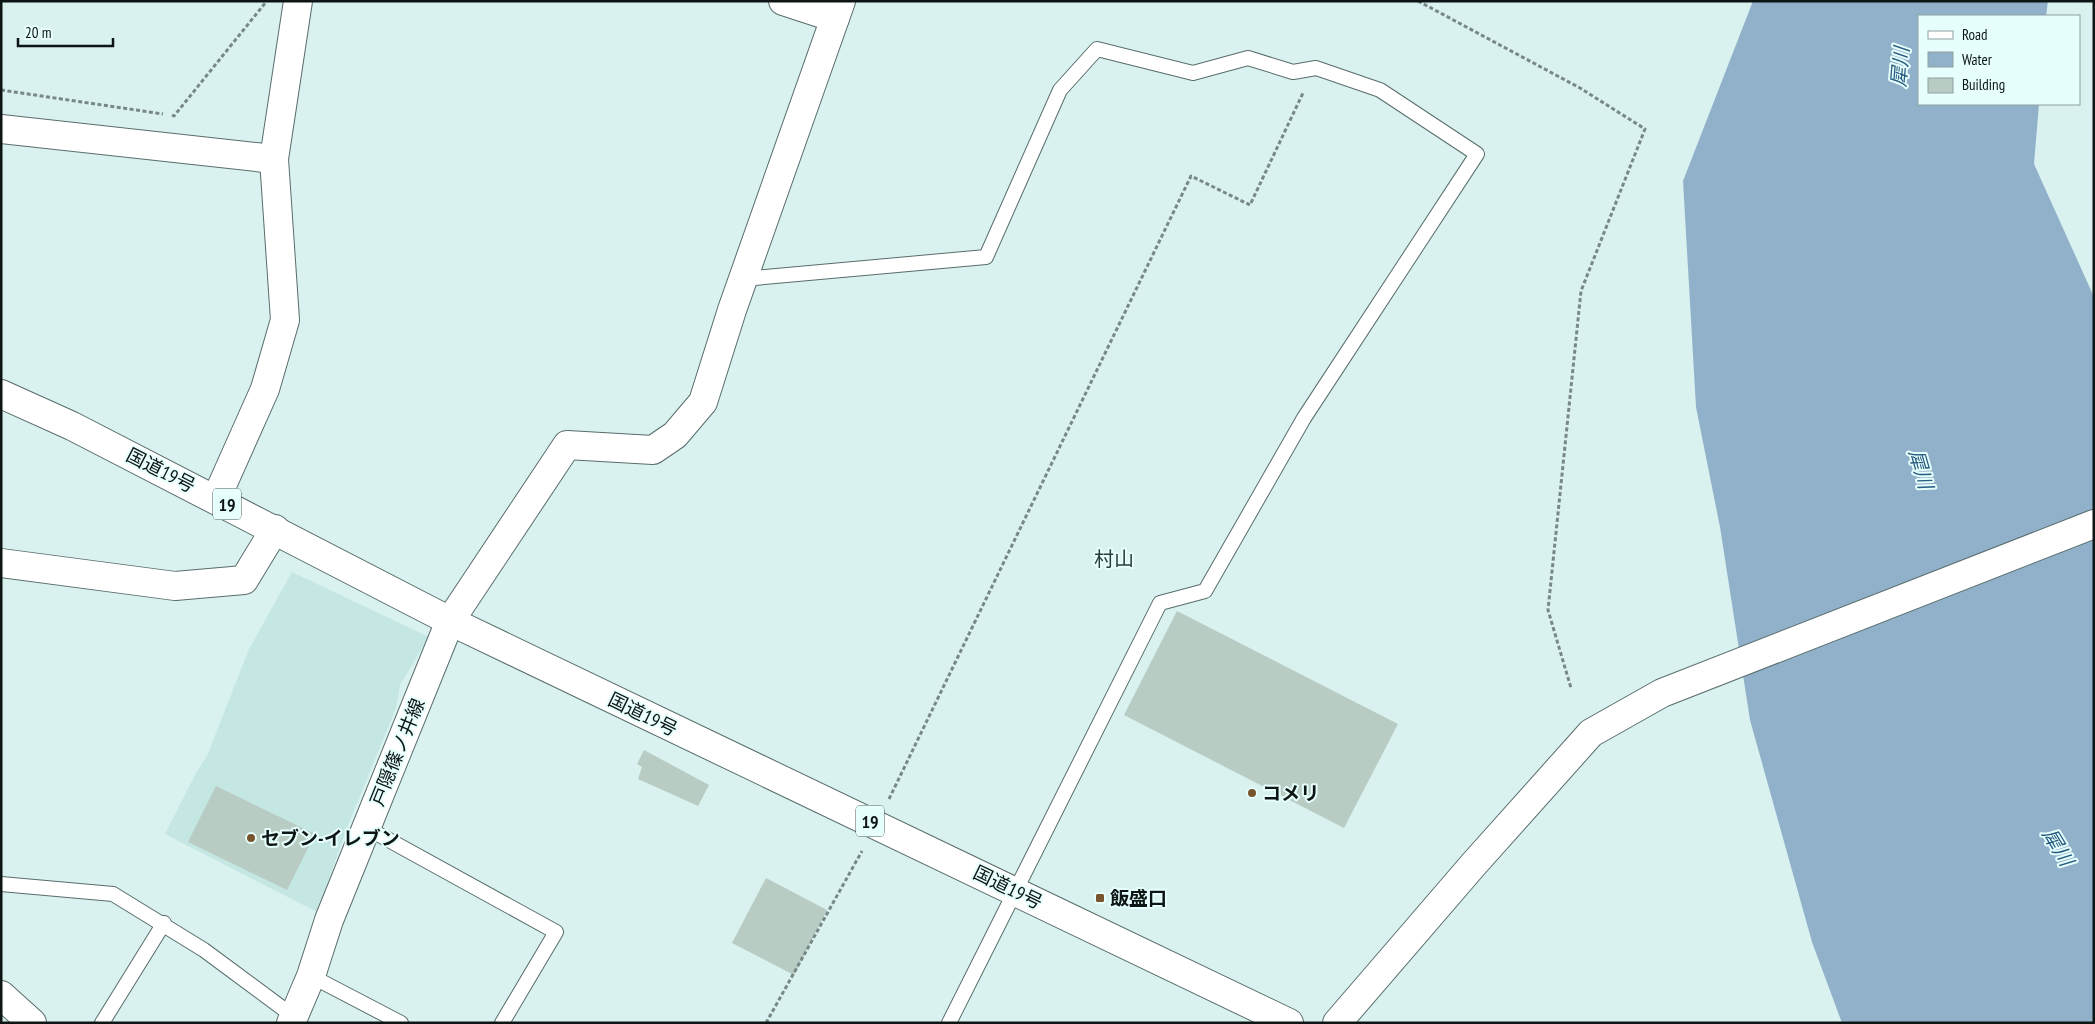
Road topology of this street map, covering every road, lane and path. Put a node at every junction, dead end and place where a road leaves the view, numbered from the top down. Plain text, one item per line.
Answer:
1 (267, 1) edge
2 (298, 1) edge
3 (783, 1) edge
4 (1418, 1) edge
5 (838, 10) edge
6 (1316, 68) junction
7 (1, 90) edge
8 (1, 129) edge
9 (274, 159) junction
10 (743, 279) junction
11 (1, 394) edge
12 (216, 499) junction
13 (2094, 524) edge
14 (275, 529) junction
15 (1, 563) edge
16 (450, 621) junction
17 (1571, 688) dead end
18 (876, 824) junction
19 (367, 828) junction
20 (1, 884) edge
21 (1015, 890) junction
22 (164, 924) junction
23 (311, 976) junction
24 (1, 995) edge
25 (292, 1019) edge
26 (32, 1023) edge
27 (102, 1023) edge
28 (401, 1023) edge
29 (502, 1023) edge
30 (766, 1023) edge
31 (949, 1023) edge
32 (1289, 1023) edge
33 (1338, 1023) edge

1 - 7 path
2 - 9 main road
3 - 5 main road
4 - 17 path
5 - 10 main road
6 - 10 lane
6 - 18 path
6 - 21 lane
8 - 9 main road
9 - 12 main road
10 - 16 main road, 戸隠篠ノ井線
11 - 12 main road, 国道19号 / 19
12 - 14 main road, 国道19号 / 19
13 - 33 main road
14 - 15 main road
14 - 16 main road, 国道19号 / 19
16 - 18 main road, 国道19号 / 19
16 - 19 main road, 戸隠篠ノ井線
18 - 21 main road, 国道19号 / 19
18 - 30 path
19 - 23 main road, 戸隠篠ノ井線
19 - 29 lane
20 - 22 lane
21 - 31 lane
21 - 32 main road, 国道19号 / 19
22 - 25 lane
22 - 27 lane
23 - 25 main road, 戸隠篠ノ井線
23 - 28 lane
24 - 26 main road

